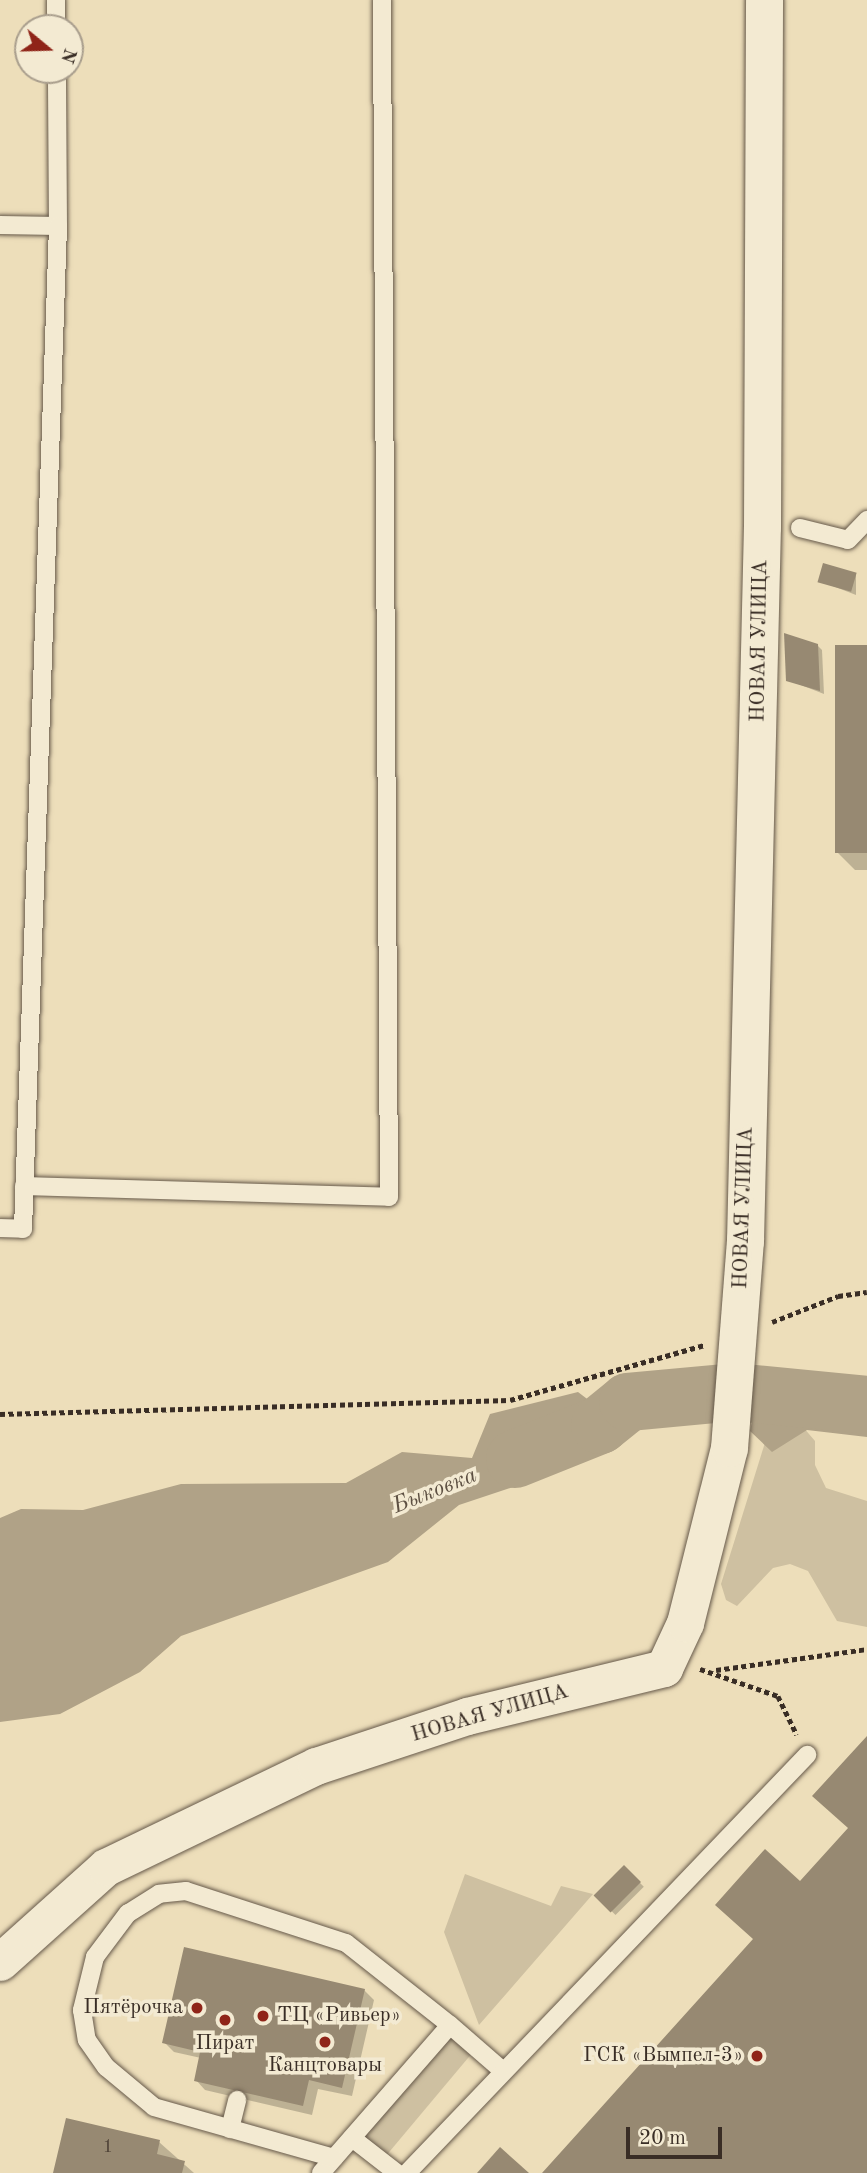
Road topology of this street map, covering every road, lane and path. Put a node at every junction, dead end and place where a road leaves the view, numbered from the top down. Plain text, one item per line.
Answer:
1 (382, 0) edge
2 (764, 0) edge
3 (57, 84) edge
4 (0, 225) edge
5 (58, 226) junction
6 (867, 520) edge
7 (800, 528) dead end
8 (24, 1186) junction
9 (0, 1228) edge
10 (867, 1292) edge
11 (738, 1350) junction
12 (0, 1414) edge
13 (867, 1648) edge
14 (664, 1668) junction
15 (715, 1670) junction
16 (807, 1755) joint
17 (0, 1962) edge
18 (450, 2025) junction
19 (503, 2071) junction
20 (237, 2100) dead end
21 (230, 2129) junction
22 (352, 2138) junction
23 (334, 2158) junction
24 (321, 2173) edge
25 (397, 2173) edge
26 (407, 2173) edge

1 - 8 lane
2 - 11 street, НОВАЯ УЛИЦА
3 - 5 lane
4 - 5 lane
5 - 8 lane
6 - 7 lane
8 - 9 lane
10 - 11 path
11 - 12 path
11 - 14 street, НОВАЯ УЛИЦА
13 - 15 path
14 - 15 path
14 - 17 street, НОВАЯ УЛИЦА
15 - 16 path
16 - 19 lane
18 - 19 lane
18 - 21 lane
18 - 22 lane
19 - 26 lane
20 - 21 lane
21 - 23 lane
22 - 23 lane
22 - 25 lane
23 - 24 lane

